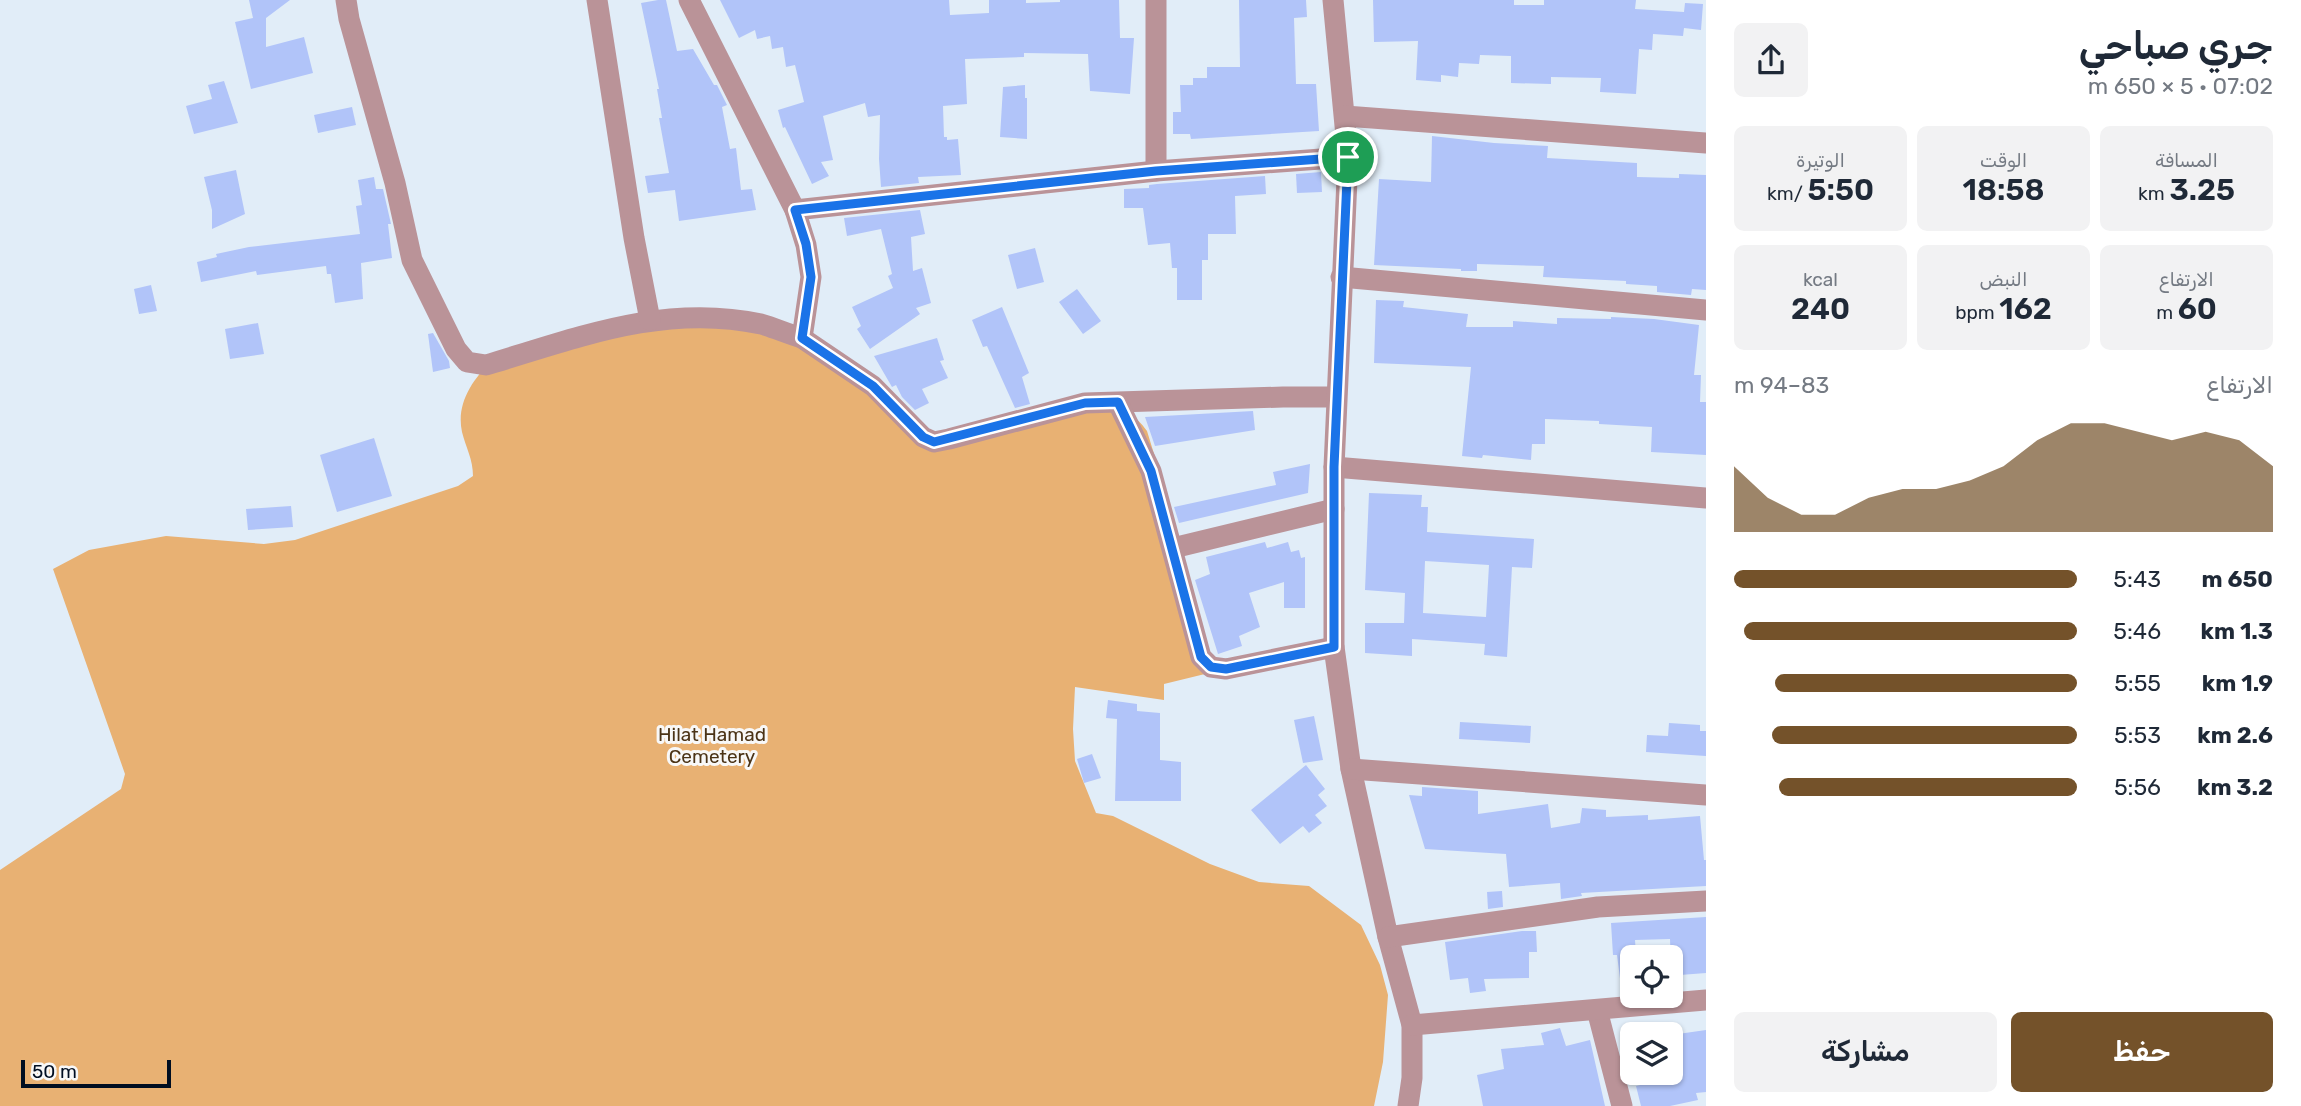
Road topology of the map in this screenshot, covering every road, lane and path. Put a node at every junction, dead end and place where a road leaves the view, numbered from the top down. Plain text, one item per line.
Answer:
1 (346, 0) edge
2 (597, 0) edge
3 (689, 0) edge
4 (1156, 0) edge
5 (1334, 0) edge
6 (1345, 116) junction
7 (1706, 143) edge
8 (1348, 157) junction
9 (1156, 171) junction
10 (795, 210) junction
11 (1341, 277) junction
12 (1706, 310) edge
13 (650, 320) junction
14 (802, 338) junction
15 (1336, 397) junction
16 (1118, 402) junction
17 (1334, 467) junction
18 (1706, 498) edge
19 (1334, 509) junction
20 (1172, 548) junction
21 (1334, 647) junction
22 (1351, 769) junction
23 (1706, 795) edge
24 (1706, 901) edge
25 (1388, 937) junction
26 (1706, 1000) edge
27 (1597, 1010) junction
28 (1412, 1025) junction
29 (1408, 1106) edge
30 (1622, 1106) edge

1 - 13 street
2 - 13 street
3 - 10 street
4 - 9 street
5 - 6 street
6 - 7 street
6 - 8 street
8 - 9 street
8 - 11 street
9 - 10 street
10 - 14 street
11 - 12 street
11 - 15 street
13 - 14 street
14 - 16 street
15 - 16 street
15 - 17 street
16 - 20 street
17 - 18 street
17 - 19 street
19 - 20 street
19 - 21 street
20 - 21 street
21 - 22 street
22 - 23 street
22 - 25 street
24 - 25 street
25 - 28 street
26 - 27 street
27 - 28 street
27 - 30 street
28 - 29 street

